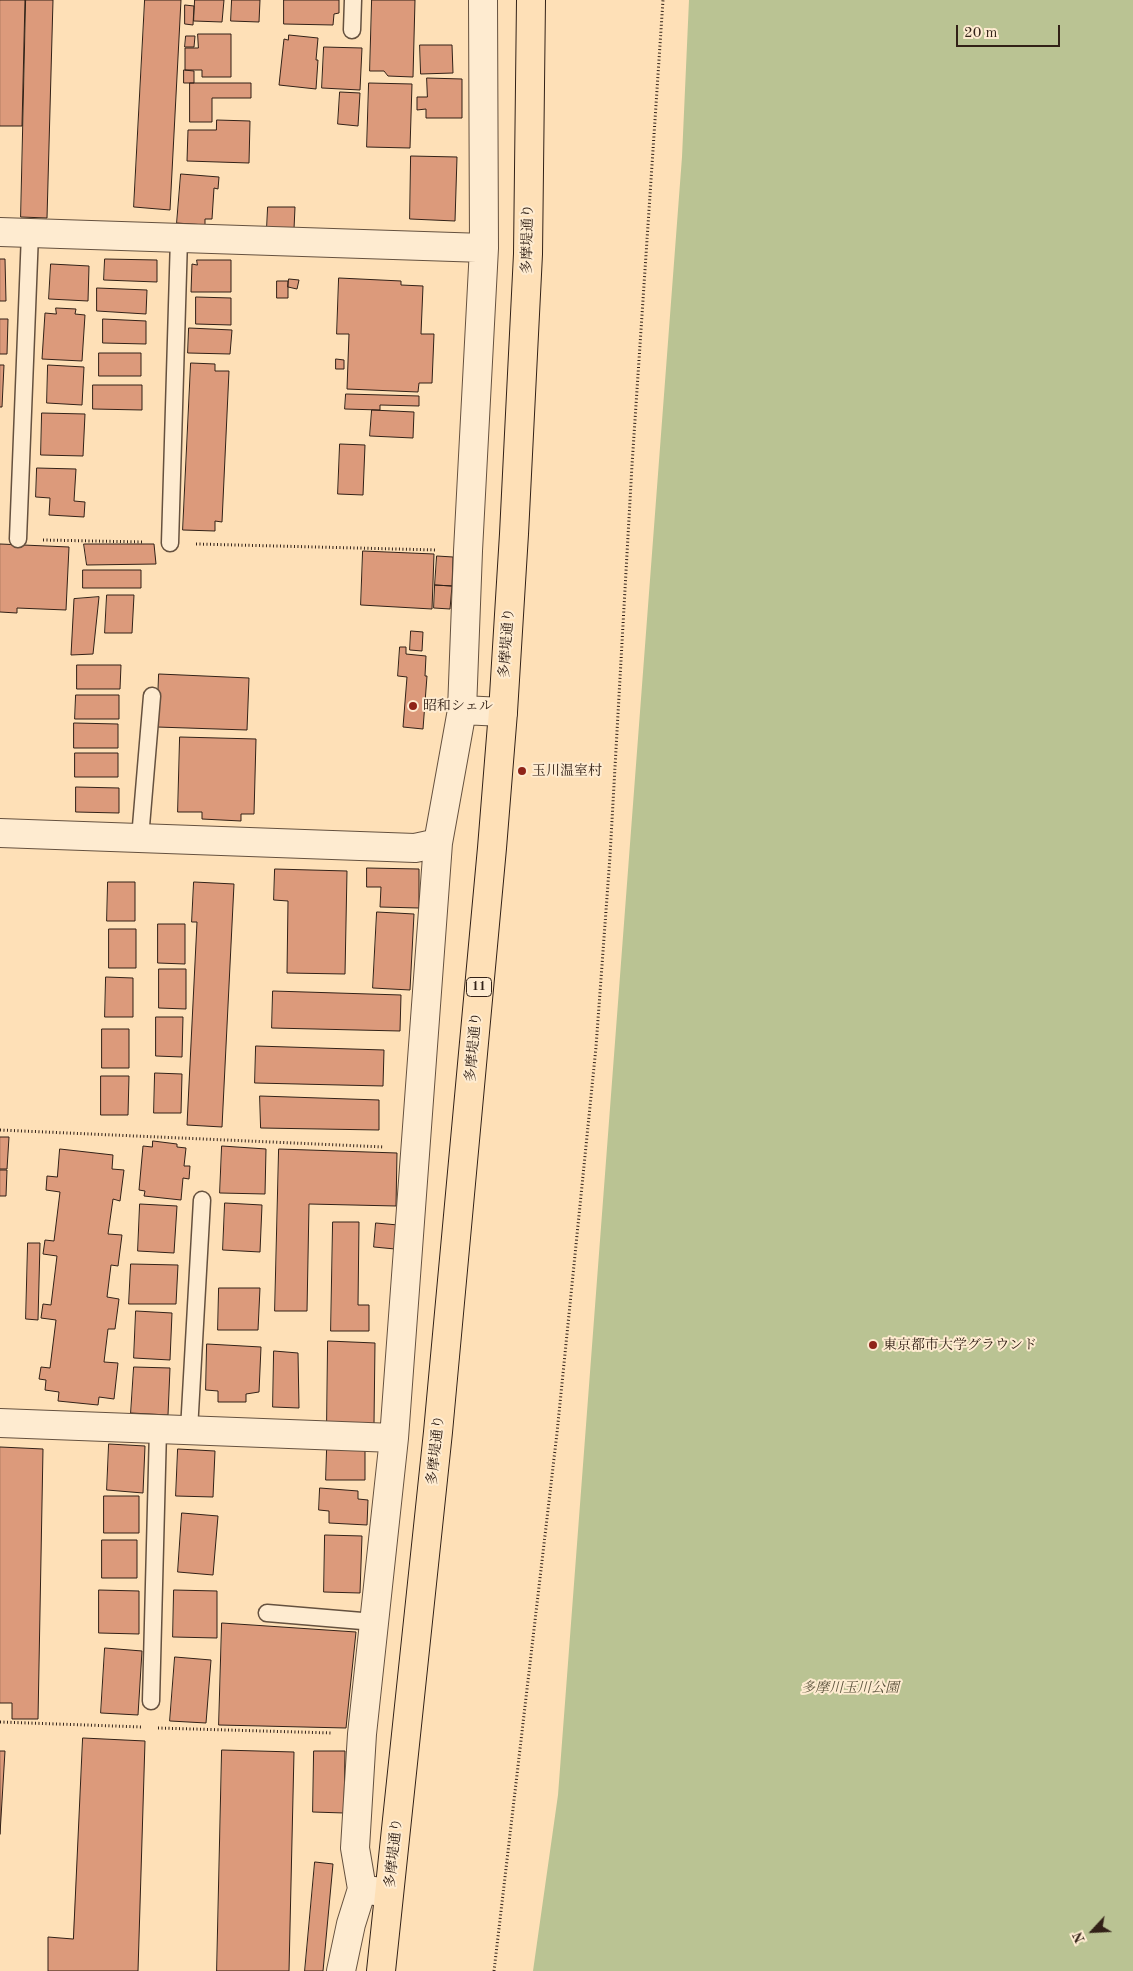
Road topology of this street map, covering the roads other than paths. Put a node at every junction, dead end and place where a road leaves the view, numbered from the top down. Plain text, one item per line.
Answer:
1 (353, 0) edge
2 (483, 0) edge
3 (531, 0) edge
4 (352, 30) dead end
5 (0, 232) edge
6 (30, 233) junction
7 (179, 238) junction
8 (484, 248) junction
9 (18, 539) road end
10 (170, 543) road end
11 (152, 696) dead end
12 (462, 710) junction
13 (503, 712) junction
14 (0, 833) edge
15 (140, 838) junction
16 (438, 843) junction
17 (202, 1200) dead end
18 (0, 1423) edge
19 (158, 1429) junction
20 (189, 1430) junction
21 (394, 1438) junction
22 (267, 1613) dead end
23 (374, 1622) junction
24 (151, 1701) dead end
25 (362, 1889) junction
26 (390, 1893) junction
27 (341, 1971) edge
28 (380, 1971) edge

1 - 4 lane
2 - 8 street
3 - 13 main road, 多摩堤通り / 11
5 - 6 street
6 - 7 street
6 - 9 lane
7 - 8 street
7 - 10 lane
8 - 12 street
11 - 15 lane
12 - 13 street
12 - 16 street
13 - 26 main road, 多摩堤通り / 11
14 - 15 street
15 - 16 street
16 - 21 street
17 - 20 lane
18 - 19 street
19 - 20 street
19 - 24 lane
20 - 21 street
21 - 23 street
22 - 23 lane
23 - 25 street
25 - 26 street
25 - 27 street
26 - 28 main road, 多摩堤通り / 11

